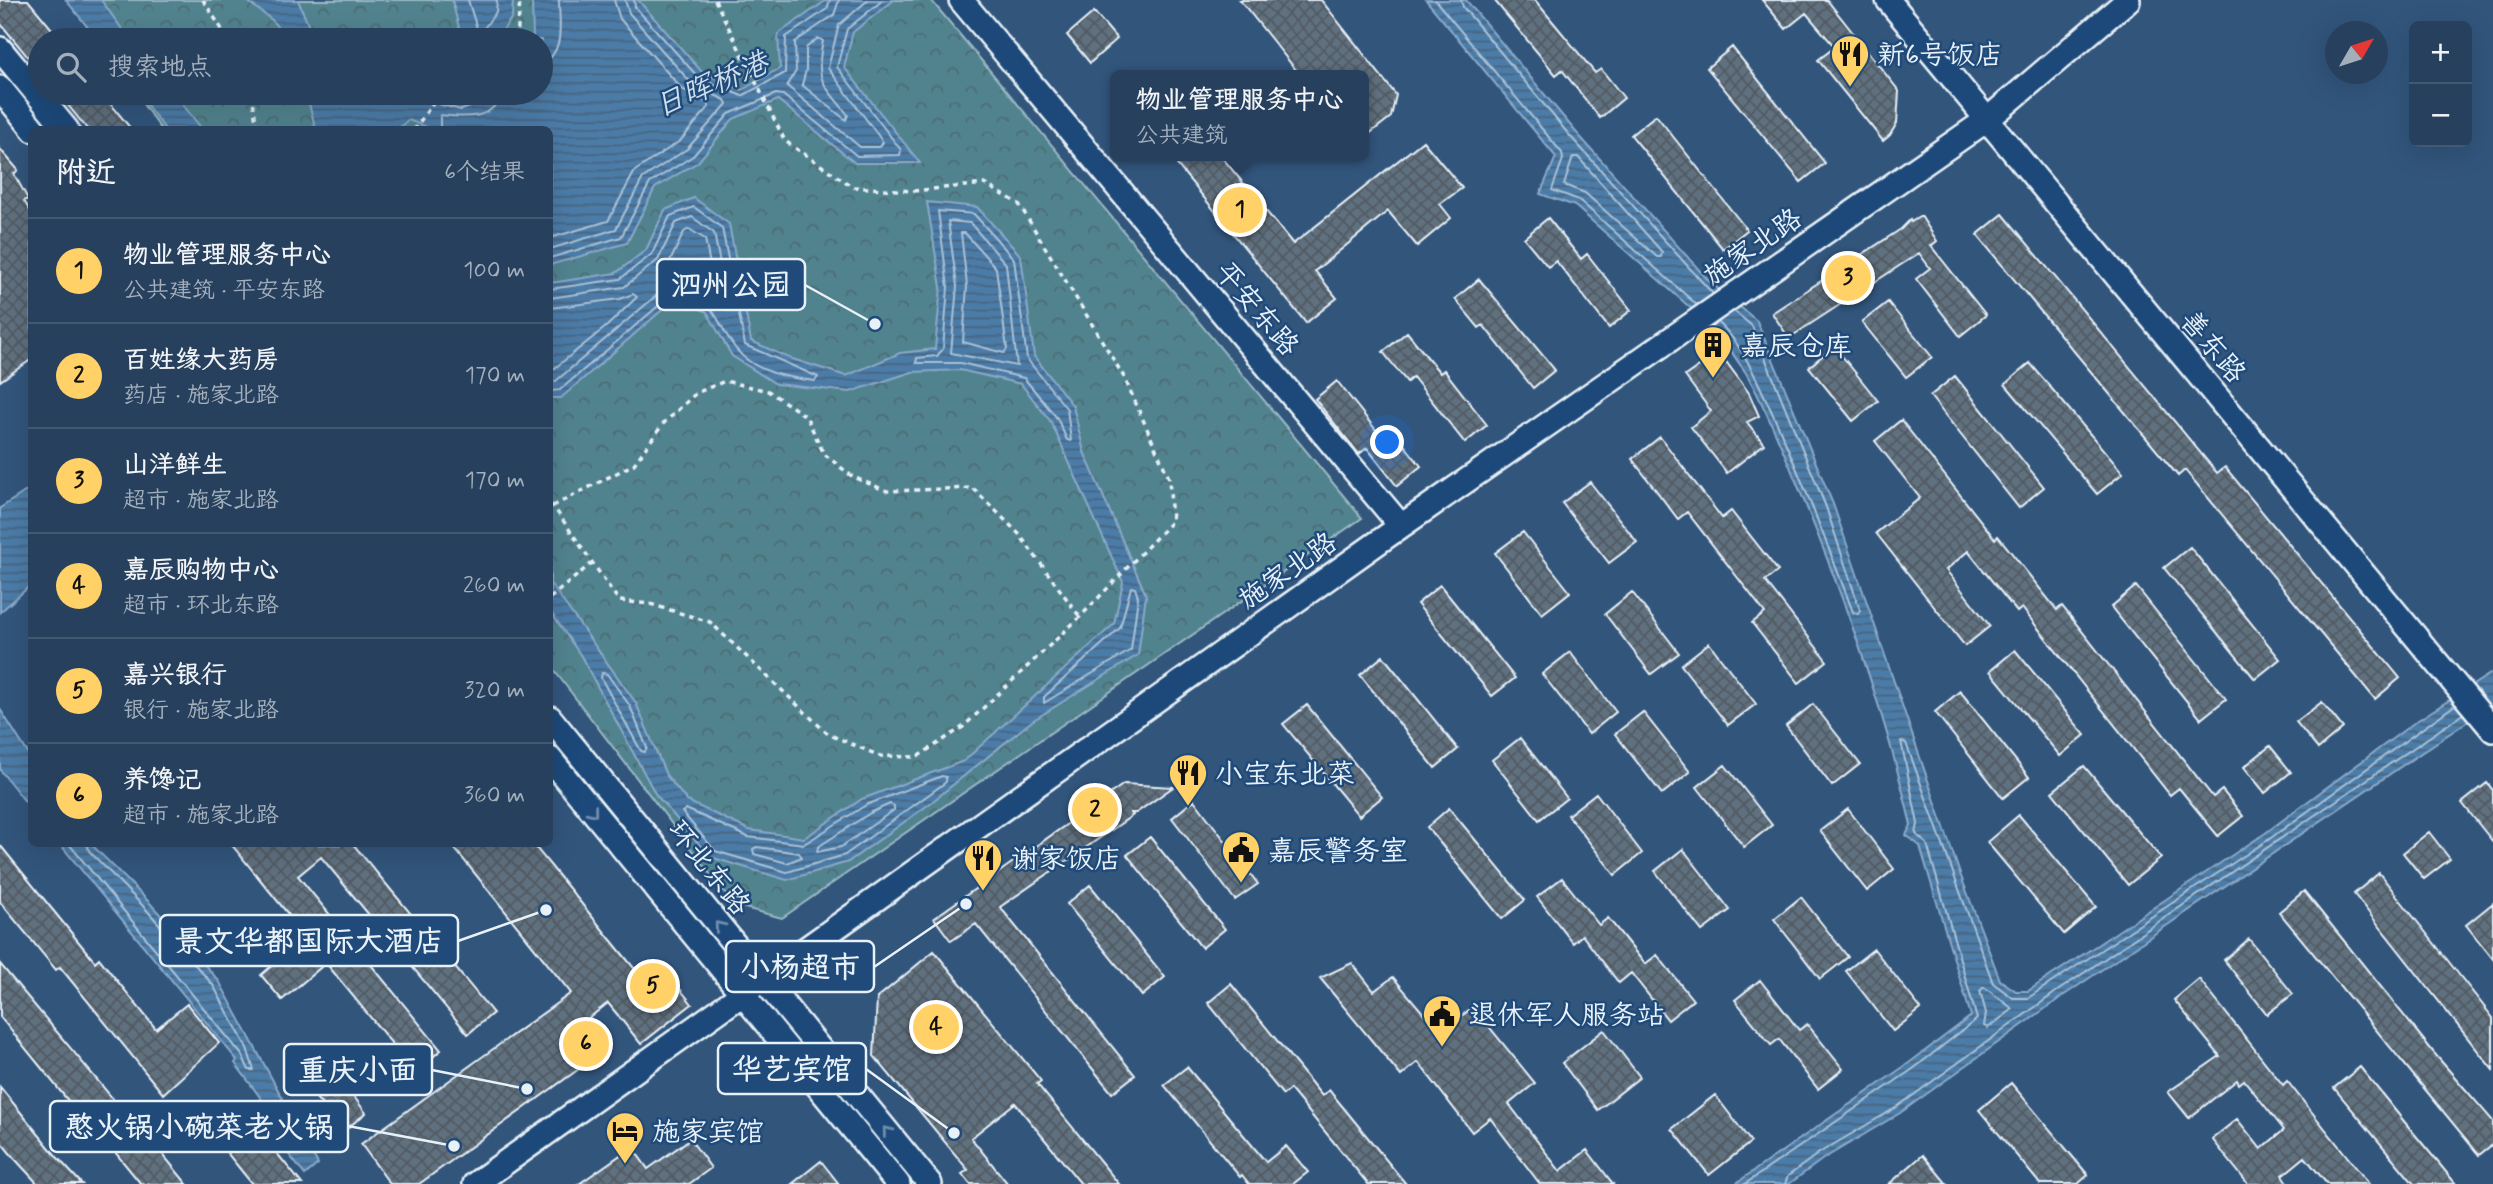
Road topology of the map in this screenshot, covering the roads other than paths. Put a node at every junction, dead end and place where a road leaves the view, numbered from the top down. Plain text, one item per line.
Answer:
1 (961, 0) edge
2 (1888, 0) edge
3 (2128, 0) edge
4 (0, 49) edge
5 (28, 83) edge
6 (0, 88) edge
7 (46, 105) edge
8 (1988, 119) junction
9 (31, 126) edge
10 (63, 126) edge
11 (1401, 526) junction
12 (553, 722) edge
13 (2493, 730) edge
14 (553, 763) edge
15 (763, 979) junction
16 (741, 994) junction
17 (475, 1184) edge
18 (898, 1184) edge
19 (930, 1184) edge

1 - 11 street, 平安东路
2 - 8 street, 善东路
3 - 8 street, 施家北路
4 - 5 street
6 - 9 street
7 - 10 street
8 - 11 street, 施家北路
8 - 13 street, 善东路
11 - 15 street, 施家北路
15 -> 12 street, 环北东路
14 -> 16 street, 环北东路
15 - 16 street, 施家北路
19 -> 15 street, 环北东路
16 - 17 street, 施家北路
16 - 18 street, 环北东路

